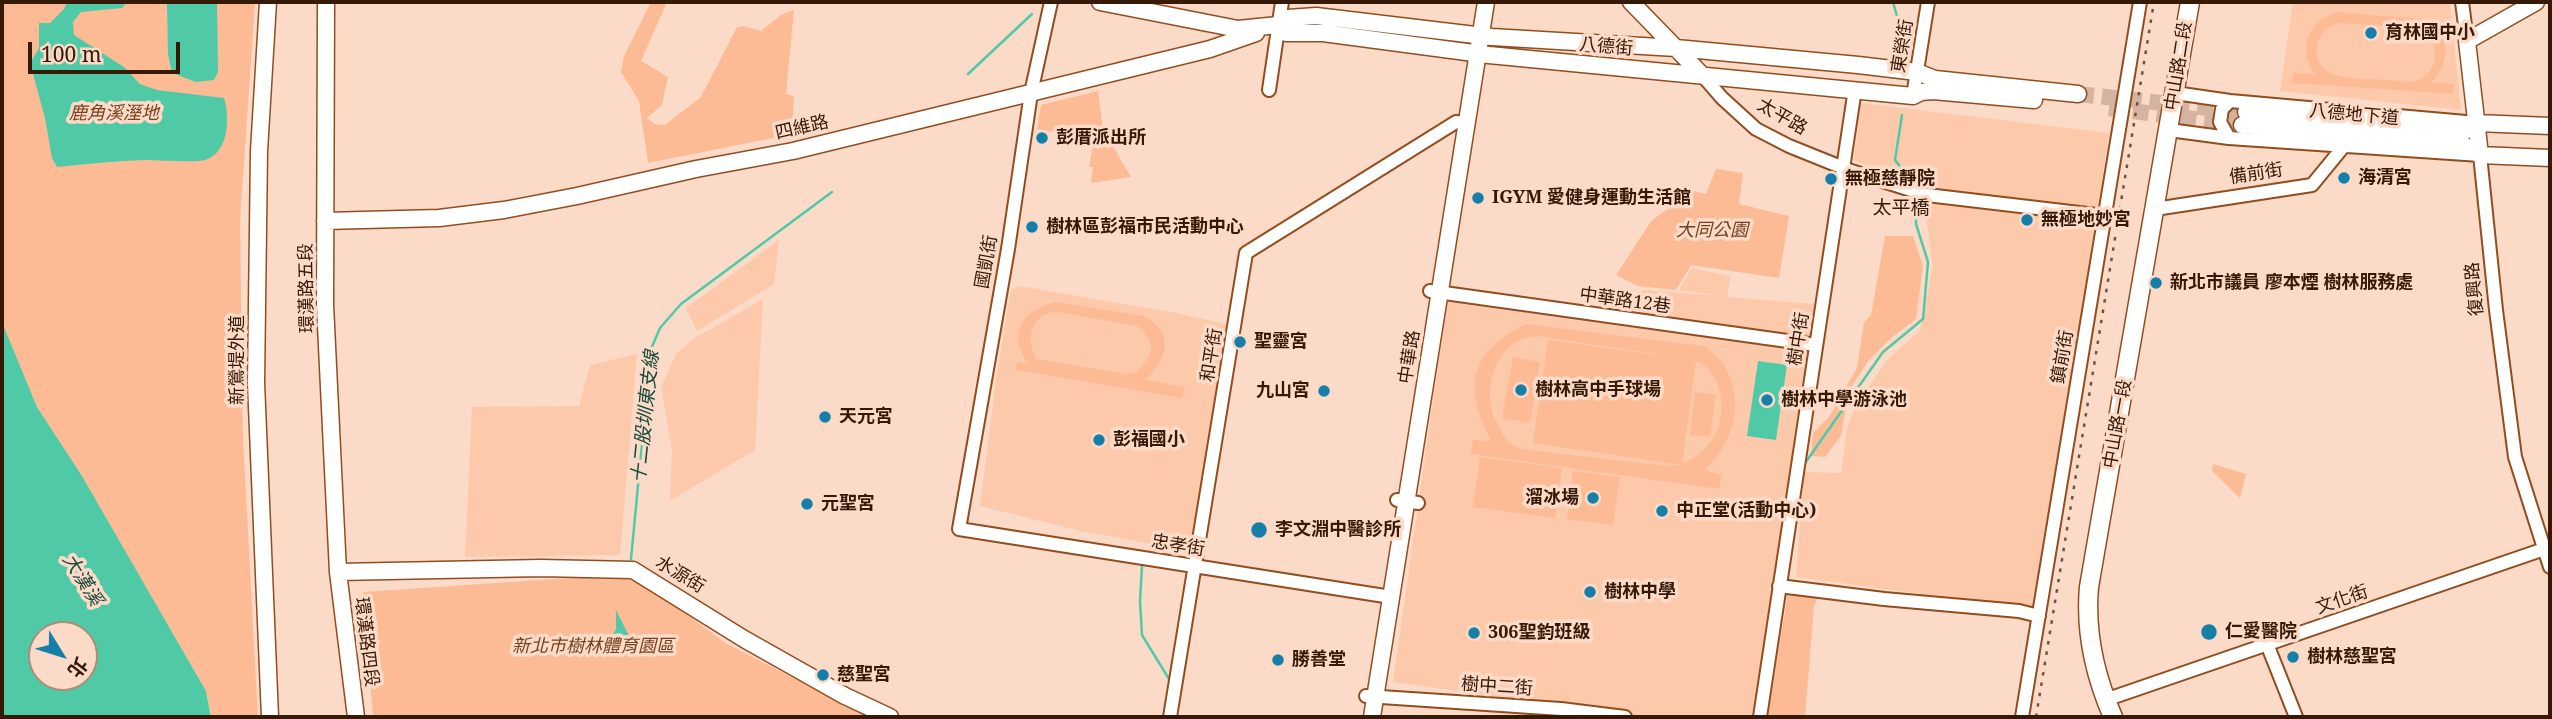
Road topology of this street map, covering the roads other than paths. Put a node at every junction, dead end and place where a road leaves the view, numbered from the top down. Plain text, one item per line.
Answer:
1 (268, 2) edge
2 (326, 2) edge
3 (1051, 2) edge
4 (1100, 2) edge
5 (1282, 2) edge
6 (1476, 2) edge
7 (1486, 2) edge
8 (1631, 2) edge
9 (1928, 2) edge
10 (2140, 2) edge
11 (2190, 2) edge
12 (2462, 2) edge
13 (2536, 2) edge
14 (1278, 25) junction
15 (1476, 35) junction
16 (2467, 41) junction
17 (1676, 48) junction
18 (1473, 53) junction
19 (1917, 72) junction
20 (1702, 75) junction
21 (1934, 85) junction
22 (1855, 89) junction
23 (1269, 90) dead end
24 (1031, 93) junction
25 (2175, 93) junction
26 (1913, 96) junction
27 (2078, 99) tunnel mouth
28 (2230, 101) junction
29 (2244, 119) tunnel mouth
30 (2476, 122) junction
31 (1461, 123) junction
32 (2550, 126) edge
33 (2169, 130) junction
34 (2229, 138) junction
35 (2462, 138) junction
36 (2344, 146) junction
37 (2480, 155) junction
38 (2550, 158) edge
39 (1843, 167) junction
40 (2155, 209) junction
41 (2105, 216) junction
42 (325, 221) junction
43 (1435, 292) junction
44 (1816, 345) junction
45 (959, 528) joint
46 (2547, 548) edge
47 (1195, 566) junction
48 (2550, 568) edge
49 (338, 572) junction
50 (1779, 586) junction
51 (1387, 597) junction
52 (2039, 616) junction
53 (2267, 644) junction
54 (1371, 696) junction
55 (2105, 700) junction
56 (270, 717) edge
57 (356, 717) edge
58 (890, 717) edge
59 (1170, 717) edge
60 (1363, 717) edge
61 (1372, 717) edge
62 (1625, 717) edge
63 (1760, 717) edge
64 (2021, 717) edge
65 (2113, 717) edge
66 (2296, 717) edge

1 - 56 street, 新鶯堤外道
2 - 42 street, 環漢路五段
3 - 24 street, 國凱街
4 - 14 street, 八德街
5 - 14 street
6 - 15 street, 中華路
7 - 15 street, 中華路
8 - 17 street, 太平路
9 - 19 street, 東榮街
10 - 41 street, 鎮前街
11 - 25 main road, 中山路二段
12 - 16 street, 復興路
13 - 16 street
14 - 15 street, 八德街
14 - 18 street, 八德街
14 - 23 street
14 - 24 street, 四維路
15 - 17 street, 八德街
15 - 18 street, 中華路
16 - 30 street, 復興路
17 - 19 street, 八德街
17 - 20 street, 太平路
18 - 20 street, 八德街
18 - 31 street, 中華路
19 - 21 street, 八德街
19 - 26 street, 東榮街
20 - 22 street, 八德街
20 - 39 street, 太平路
21 - 26 street, 八德街
21 - 27 street
22 - 26 street, 八德街
22 - 39 street, 樹中街
24 - 42 street, 四維路
24 - 45 street, 國凱街
25 - 28 street
25 - 33 main road, 中山路二段
28 - 30 street
28 - 34 street
29 - 35 street, 八德地下道
30 - 32 street
30 - 35 street
30 - 37 street, 復興路
31 - 43 street, 中華路
31 - 47 street, 和平街
33 - 34 street
33 - 40 main road, 中山路一段
34 - 36 street
35 - 37 street
36 - 37 street
36 - 40 street, 備前街
37 - 38 street
37 - 46 street, 復興路
39 - 41 street, 太平路
39 - 44 street, 樹中街
40 - 55 main road, 中山路一段
41 - 52 street, 鎮前街
42 - 49 street, 環漢路五段
43 - 44 street, 中華路12巷
43 - 51 street, 中華路
44 - 50 street, 樹中街
45 - 47 street, 忠孝街
46 - 48 street, 復興路
46 - 53 street, 文化街
47 - 51 street, 忠孝街
47 - 59 street, 和平街
49 - 57 street, 環漢路四段
49 - 58 street, 水源街
50 - 52 street
50 - 63 street
51 - 54 street, 中華路
52 - 64 street, 鎮前街
53 - 55 street, 文化街
53 - 66 street
54 - 60 street, 中華路
54 - 61 street, 中華路
54 - 62 street, 樹中二街
55 - 65 main road, 中山路一段

